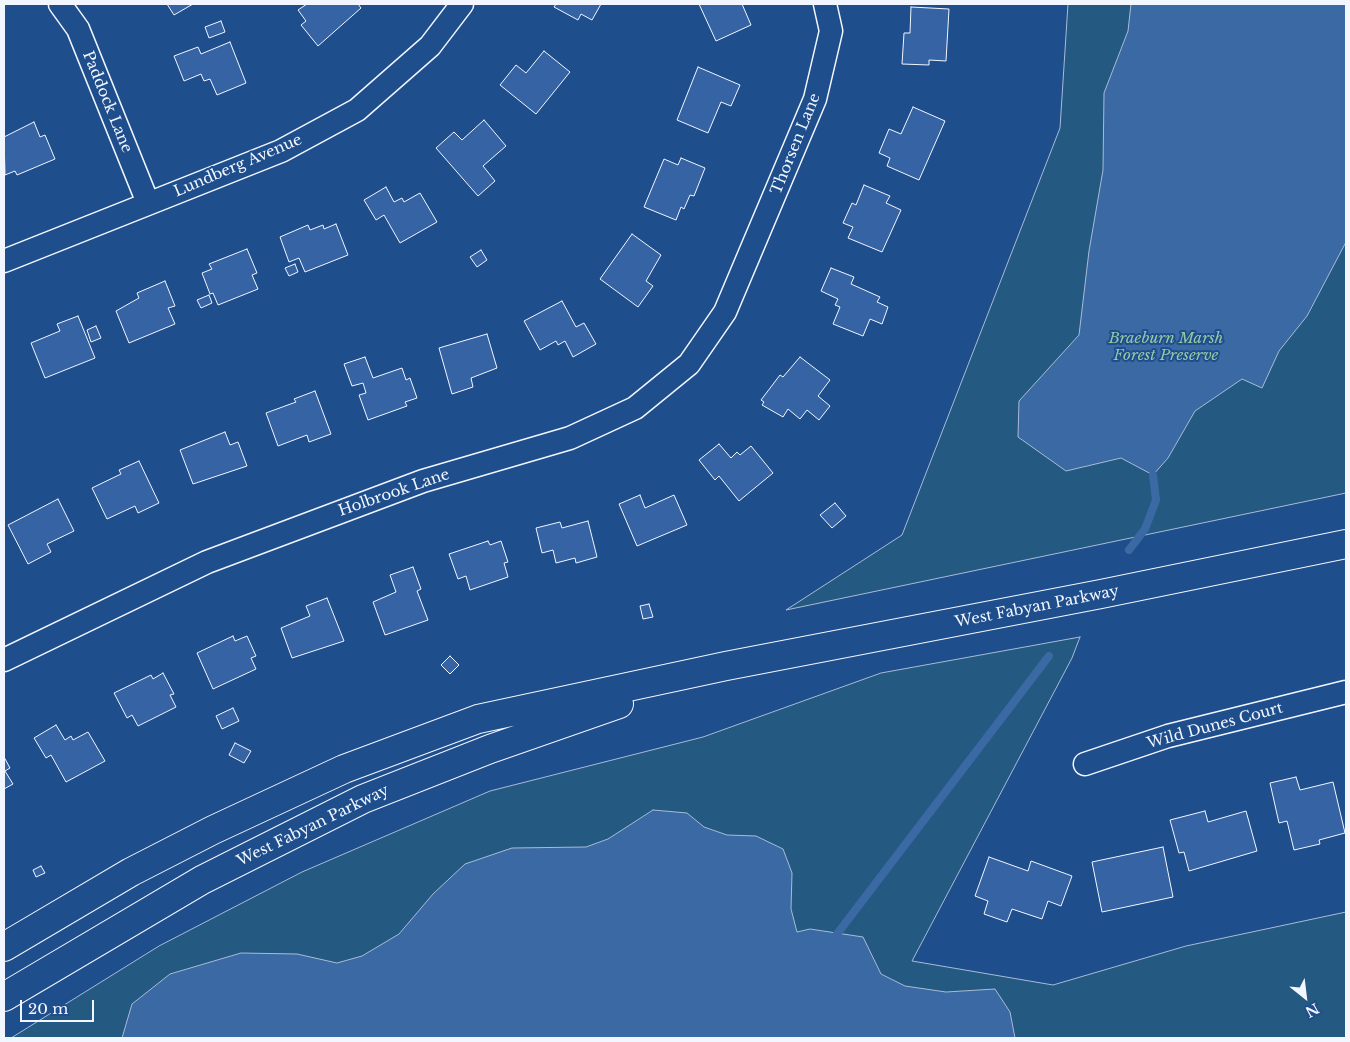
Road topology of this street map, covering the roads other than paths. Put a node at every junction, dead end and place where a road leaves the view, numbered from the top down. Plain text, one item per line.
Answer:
1 (60, 4) edge
2 (462, 4) edge
3 (824, 4) edge
4 (148, 203) junction
5 (4, 261) edge
6 (740, 280) joint
7 (1346, 544) edge
8 (4, 660) edge
9 (726, 666) junction
10 (1346, 692) edge
11 (1085, 764) dead end
12 (4, 946) edge
13 (4, 997) edge

1 - 4 street, Paddock Lane
2 - 4 street, Lundberg Avenue
3 - 6 street, Thorsen Lane
4 - 5 street, Lundberg Avenue
6 - 8 street, Holbrook Lane
7 - 9 main road, West Fabyan Parkway
9 - 12 main road, West Fabyan Parkway
9 - 13 main road, West Fabyan Parkway
10 - 11 street, Wild Dunes Court

